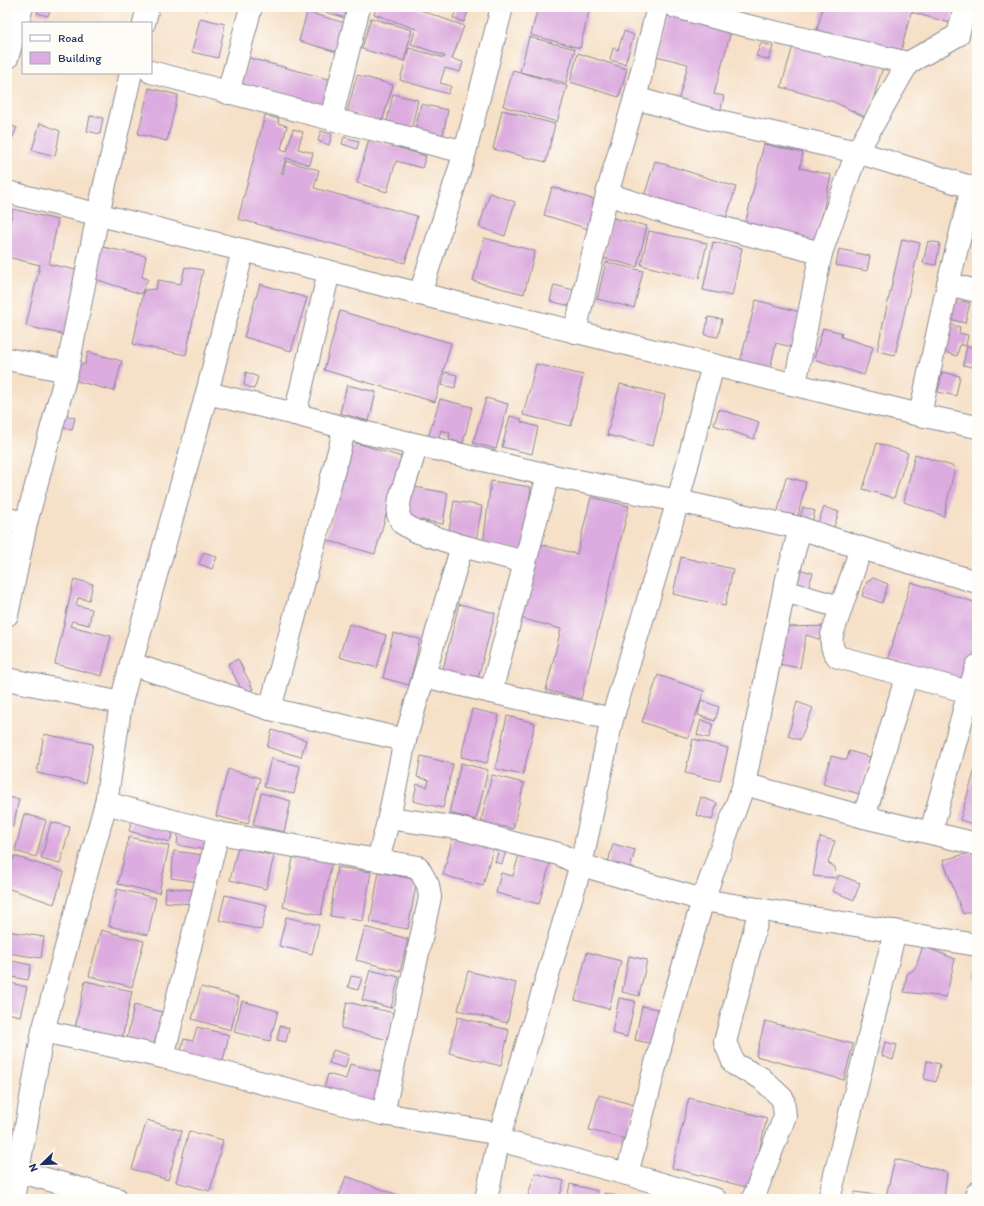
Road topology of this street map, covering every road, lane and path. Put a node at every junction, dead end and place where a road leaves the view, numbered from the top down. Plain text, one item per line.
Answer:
1 (22, 7) edge
2 (148, 7) edge
3 (251, 7) edge
4 (359, 7) edge
5 (502, 7) edge
6 (658, 7) edge
7 (676, 7) edge
8 (966, 7) edge
9 (144, 22) edge
10 (13, 44) edge
11 (908, 63) junction
12 (152, 72) edge
13 (131, 74) edge
14 (228, 93) junction
15 (635, 98) junction
16 (331, 119) junction
17 (465, 152) junction
18 (857, 152) junction
19 (975, 188) edge
20 (7, 192) edge
21 (607, 194) junction
22 (98, 214) junction
23 (242, 250) junction
24 (821, 253) junction
25 (329, 272) junction
26 (948, 284) junction
27 (977, 291) edge
28 (420, 294) junction
29 (575, 332) junction
30 (7, 359) edge
31 (713, 365) junction
32 (66, 371) junction
33 (795, 384) junction
34 (207, 393) junction
35 (295, 414) junction
36 (920, 415) junction
37 (977, 427) edge
38 (345, 428) junction
39 (417, 445) junction
40 (548, 475) junction
41 (678, 500) junction
42 (16, 521) edge
43 (800, 528) junction
44 (462, 546) junction
45 (861, 548) junction
46 (525, 562) junction
47 (977, 582) edge
48 (784, 591) junction
49 (840, 607) junction
50 (7, 615) edge
51 (130, 664) junction
52 (977, 666) edge
53 (907, 675) junction
54 (424, 676) junction
55 (7, 680) edge
56 (491, 692) junction
57 (969, 692) junction
58 (121, 703) junction
59 (270, 709) junction
60 (612, 719) junction
61 (405, 740) junction
62 (744, 784) junction
63 (106, 803) junction
64 (864, 817) junction
65 (389, 818) junction
66 (931, 832) junction
67 (218, 833) junction
68 (977, 844) edge
69 (378, 860) junction
70 (580, 865) junction
71 (703, 900) junction
72 (760, 909) junction
73 (895, 931) junction
74 (977, 945) edge
75 (43, 1031) junction
76 (162, 1057) junction
77 (383, 1114) junction
78 (499, 1137) junction
79 (12, 1169) edge
80 (627, 1174) junction
81 (977, 1193) edge
82 (13, 1199) edge
83 (117, 1199) edge
84 (486, 1199) edge
85 (715, 1199) edge
86 (753, 1199) edge
87 (829, 1199) edge
88 (975, 1199) edge

1 - 10 street
2 - 9 street
3 - 14 street
4 - 16 street
5 - 17 street
6 - 15 street
7 - 11 street
8 - 11 street
11 - 18 street
12 - 14 street
13 - 22 street
14 - 16 street
15 - 18 street
15 - 21 street
16 - 17 street
17 - 28 street
18 - 19 street
18 - 24 street
19 - 26 street
20 - 22 street
21 - 24 street
21 - 29 street
22 - 23 street
22 - 32 street
23 - 25 street
23 - 34 street
24 - 33 street
25 - 28 street
25 - 35 street
26 - 27 street
26 - 36 street
28 - 29 street
29 - 31 street
30 - 32 street
31 - 33 street
31 - 41 street
32 - 42 street
33 - 36 street
34 - 35 street
34 - 51 street
35 - 38 street
36 - 37 street
38 - 39 street
38 - 59 street
39 - 40 street
39 - 44 street
40 - 41 street
40 - 46 street
41 - 43 street
41 - 60 street
42 - 50 street
43 - 45 street
43 - 48 street
44 - 46 street
44 - 54 street
45 - 47 street
45 - 49 street
46 - 56 street
48 - 49 street
48 - 62 street
49 - 53 street
51 - 58 street
51 - 59 street
52 - 57 street
53 - 57 street
53 - 64 street
54 - 56 street
54 - 61 street
55 - 58 street
56 - 60 street
57 - 66 street
58 - 63 street
59 - 61 street
60 - 70 street
61 - 65 street
62 - 64 street
62 - 71 street
63 - 67 street
63 - 75 street
64 - 66 street
65 - 69 street
65 - 70 street
66 - 68 street
67 - 69 street
67 - 76 street
69 - 77 street
70 - 71 street
70 - 78 street
71 - 72 street
71 - 80 street
72 - 73 street
72 - 86 street
73 - 74 street
73 - 87 street
75 - 76 street
75 - 79 street
76 - 77 street
77 - 78 street
78 - 80 street
78 - 84 street
79 - 82 street
79 - 83 street
80 - 85 street
81 - 88 street

